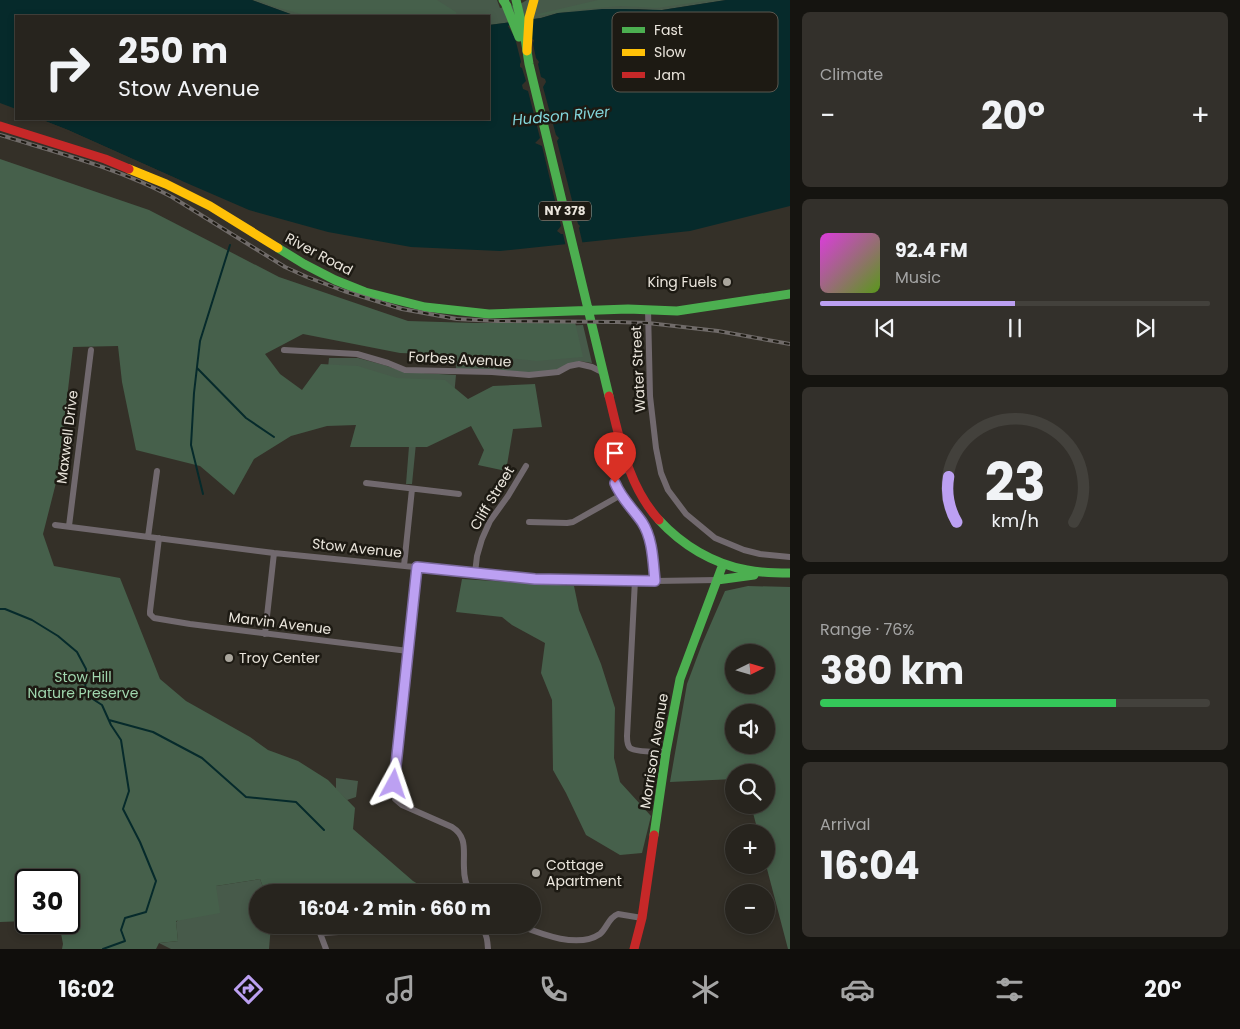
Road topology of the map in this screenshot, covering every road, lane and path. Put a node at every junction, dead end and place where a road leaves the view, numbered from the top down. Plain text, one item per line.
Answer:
1 (516, 0) edge
2 (534, 0) edge
3 (505, 2) edge
4 (527, 51) junction
5 (529, 64) junction
6 (0, 126) edge
7 (790, 294) edge
8 (648, 309) junction
9 (91, 350) dead end
10 (284, 350) dead end
11 (604, 373) junction
12 (526, 466) dead end
13 (628, 469) junction
14 (157, 471) dead end
15 (366, 483) dead end
16 (412, 489) junction
17 (459, 494) dead end
18 (621, 495) junction
19 (529, 522) dead end
20 (56, 525) dead end
21 (69, 526) junction
22 (148, 537) junction
23 (159, 538) junction
24 (274, 553) junction
25 (790, 557) edge
26 (723, 564) junction
27 (404, 566) junction
28 (417, 567) junction
29 (768, 573) junction
30 (475, 574) junction
31 (790, 574) edge
32 (635, 580) junction
33 (717, 580) junction
34 (655, 581) junction
35 (264, 634) junction
36 (408, 651) junction
37 (666, 752) junction
38 (467, 884) edge
39 (642, 918) junction
40 (541, 933) edge
41 (321, 934) edge
42 (485, 934) edge
43 (326, 949) edge
44 (488, 949) edge
45 (634, 949) edge

1 - 4 main road, NY 378
2 - 4 main road
3 - 5 main road, NY 378
4 - 5 main road, NY 378
5 - 11 main road, NY 378
6 - 8 main road, River Road
7 - 8 main road, River Road
8 - 25 street, Water Street
9 - 21 street, Maxwell Drive
10 - 11 street, Forbes Avenue
11 - 13 main road, NY 378
12 - 30 street, Cliff Street
13 - 18 street
13 - 26 main road, NY 378
14 - 22 street
15 - 16 street
16 - 17 street
16 - 27 street
18 - 19 street
18 - 34 street
20 - 21 street, Stow Avenue
21 - 22 street, Stow Avenue
22 - 23 street, Stow Avenue
23 - 24 street, Stow Avenue
23 - 35 street, Marvin Avenue
24 - 27 street, Stow Avenue
24 - 35 street
26 - 29 main road, NY 378
26 - 33 main road, Morrison Avenue
27 - 28 street, Stow Avenue
28 - 30 street, Stow Avenue
28 - 36 street
29 - 31 main road, NY 378
29 - 33 main road
30 - 32 street, Stow Avenue
32 - 34 street, Stow Avenue
32 - 37 street
33 - 34 street, Stow Avenue
33 - 37 main road, Morrison Avenue
35 - 36 street, Marvin Avenue
36 - 38 street
37 - 39 main road, Morrison Avenue
39 - 40 street
39 - 45 main road, Morrison Avenue
41 - 43 street
42 - 44 street

